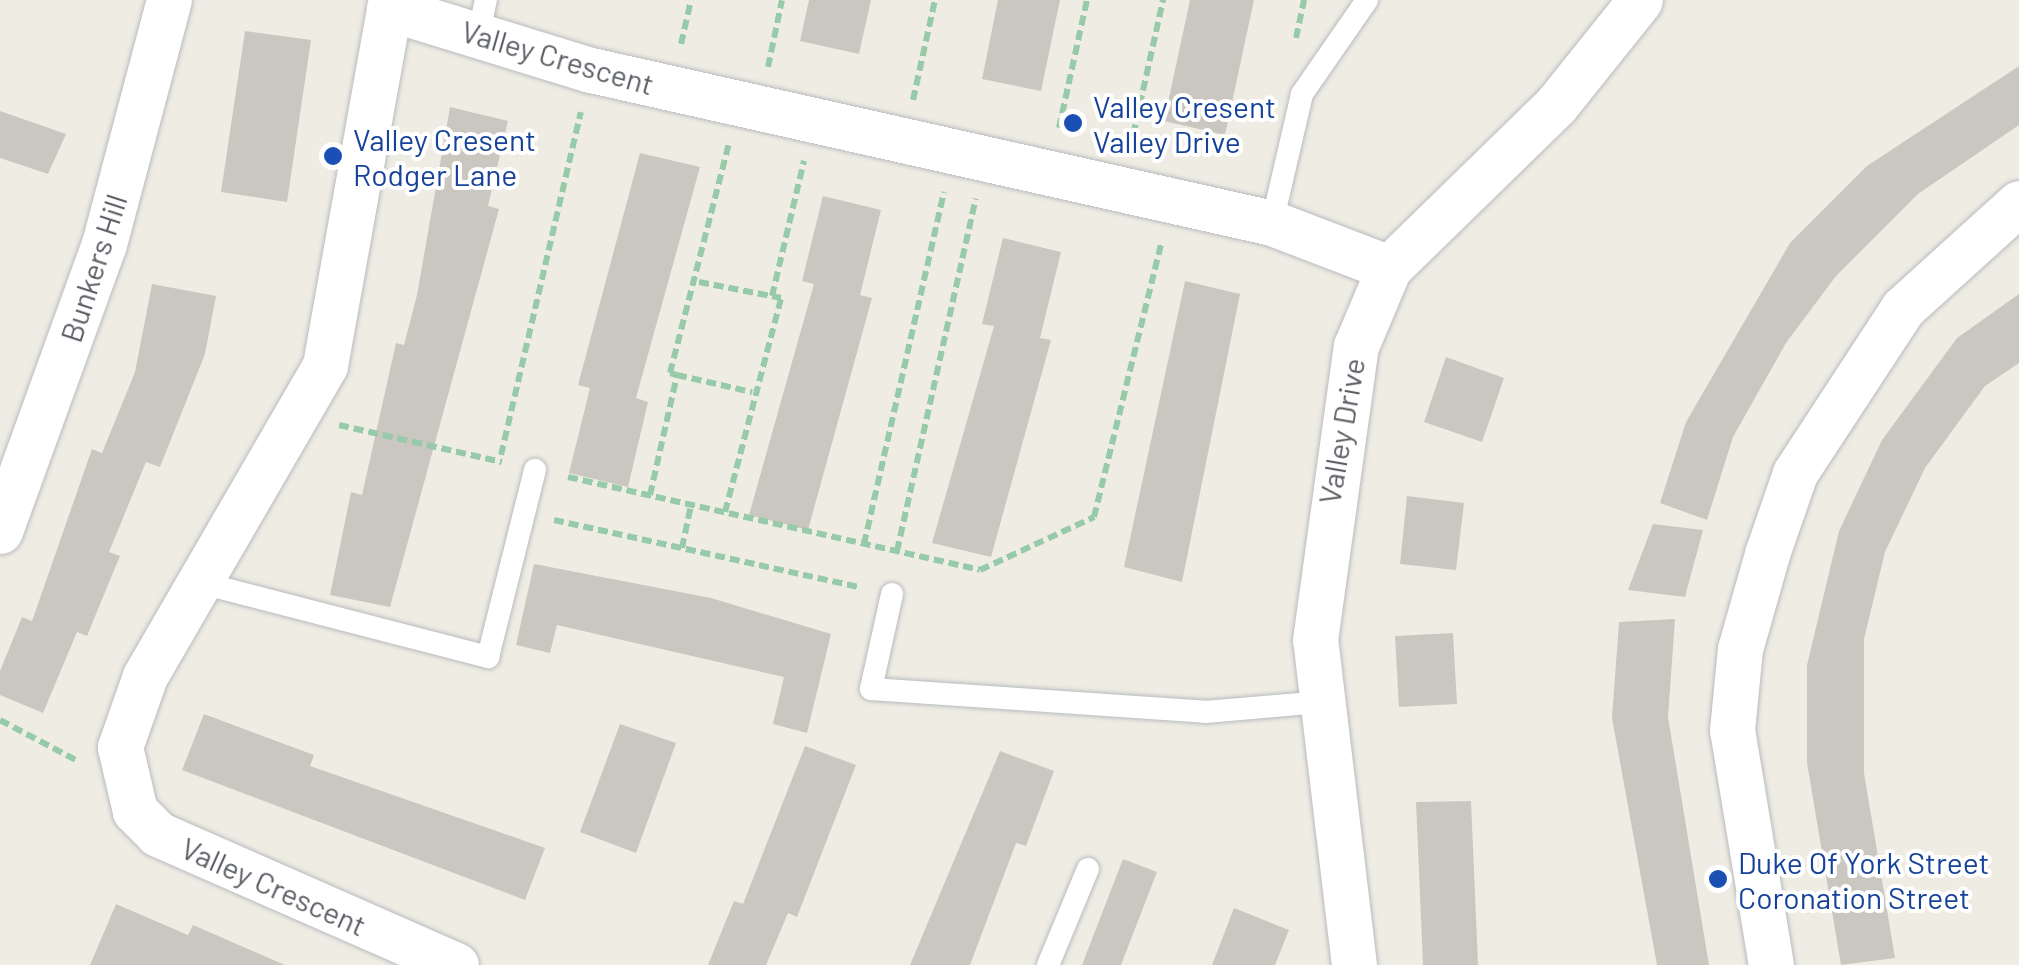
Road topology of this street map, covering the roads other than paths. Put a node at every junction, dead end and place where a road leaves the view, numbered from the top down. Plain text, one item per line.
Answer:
1 (170, 0) edge
2 (1367, 0) edge
3 (1640, 0) edge
4 (381, 4) edge
5 (482, 18) edge
6 (2019, 203) edge
7 (1272, 223) junction
8 (1389, 268) junction
9 (535, 470) road end
10 (0, 531) edge
11 (198, 582) junction
12 (892, 594) road end
13 (1321, 702) junction
14 (1088, 868) dead end
15 (456, 965) edge
16 (1048, 965) edge
17 (1354, 965) edge
18 (1772, 965) edge

1 - 10 street, Bunkers Hill
2 - 7 lane
3 - 8 street, Valley Drive
4 - 5 street, Valley Crescent
4 - 11 street, Valley Crescent
5 - 7 street, Valley Crescent
6 - 18 street
7 - 8 street, Valley Crescent
8 - 13 street, Valley Drive
9 - 11 lane
11 - 15 street, Valley Crescent
12 - 13 lane
13 - 17 street, Valley Drive
14 - 16 lane

